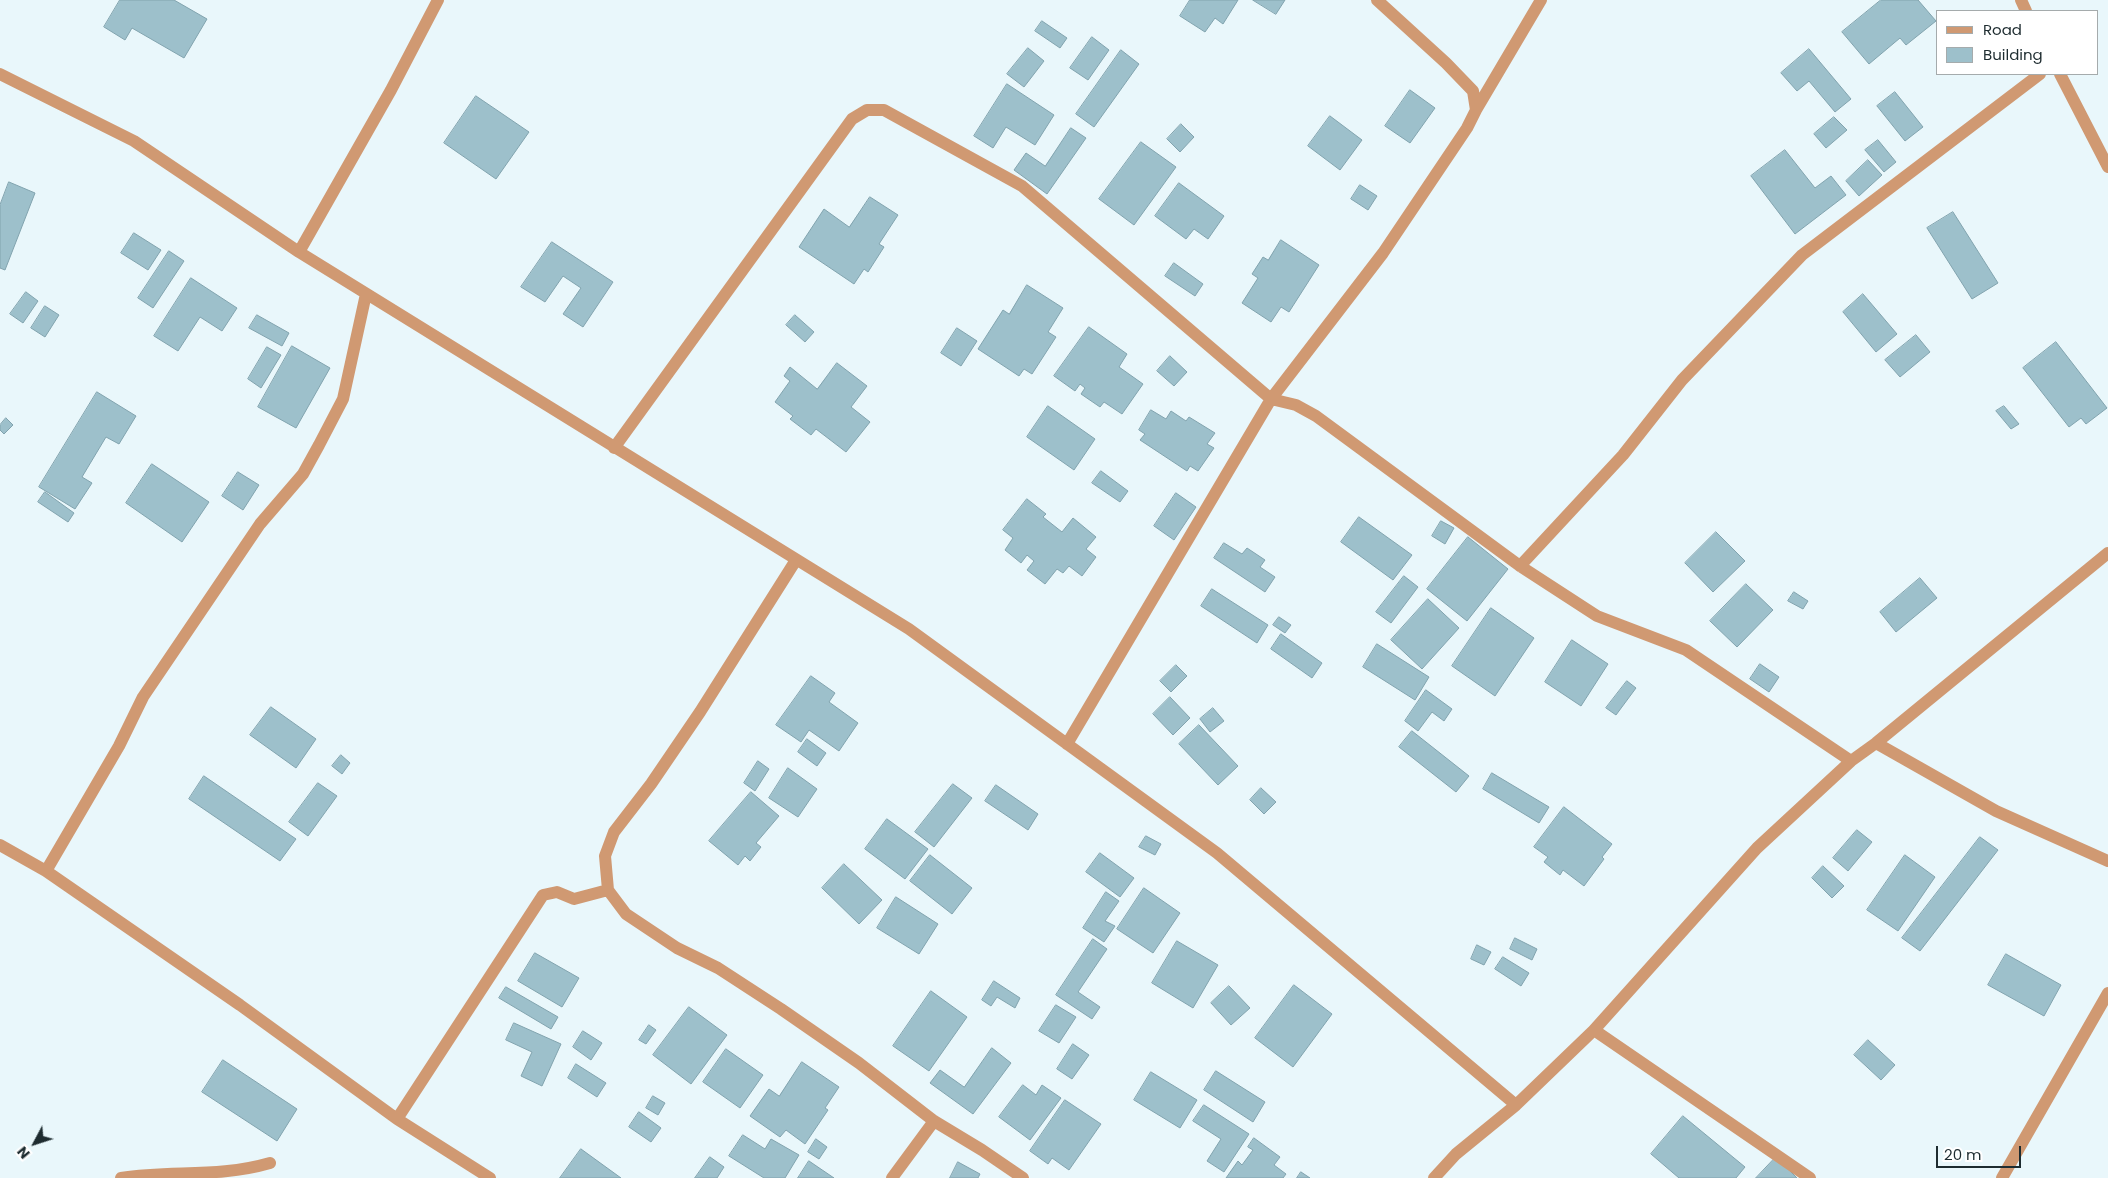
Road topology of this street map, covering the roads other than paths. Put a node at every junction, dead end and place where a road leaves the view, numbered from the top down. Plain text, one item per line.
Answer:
1 (438, 0) edge
2 (1378, 0) edge
3 (1541, 0) edge
4 (0, 74) edge
5 (2039, 75) edge
6 (2061, 75) edge
7 (1476, 110) junction
8 (2108, 167) edge
9 (299, 252) junction
10 (366, 294) junction
11 (1271, 399) junction
12 (614, 448) junction
13 (2108, 553) edge
14 (796, 560) junction
15 (1520, 566) junction
16 (1876, 743) junction
17 (1067, 744) junction
18 (1851, 760) junction
19 (0, 845) edge
20 (2108, 861) edge
21 (46, 871) junction
22 (608, 890) junction
23 (2108, 993) edge
24 (1594, 1030) junction
25 (1516, 1105) junction
26 (397, 1119) junction
27 (934, 1121) junction
28 (270, 1163) dead end
29 (121, 1178) edge
30 (490, 1178) edge
31 (892, 1178) edge
32 (1023, 1178) edge
33 (1434, 1178) edge
34 (1810, 1178) edge
35 (2002, 1178) edge

1 - 9 street
2 - 7 street
3 - 7 street
4 - 9 street
5 - 15 street
6 - 8 street
7 - 11 street
9 - 10 street
10 - 12 street
10 - 21 street
11 - 12 street
11 - 15 street
11 - 17 street
12 - 14 street
13 - 16 street
14 - 17 street
14 - 22 street
15 - 18 street
16 - 18 street
16 - 20 street
17 - 25 street
18 - 24 street
19 - 21 street
21 - 26 street
22 - 26 street
22 - 27 street
23 - 35 street
24 - 25 street
24 - 34 street
25 - 33 street
26 - 30 street
27 - 31 street
27 - 32 street
28 - 29 street

